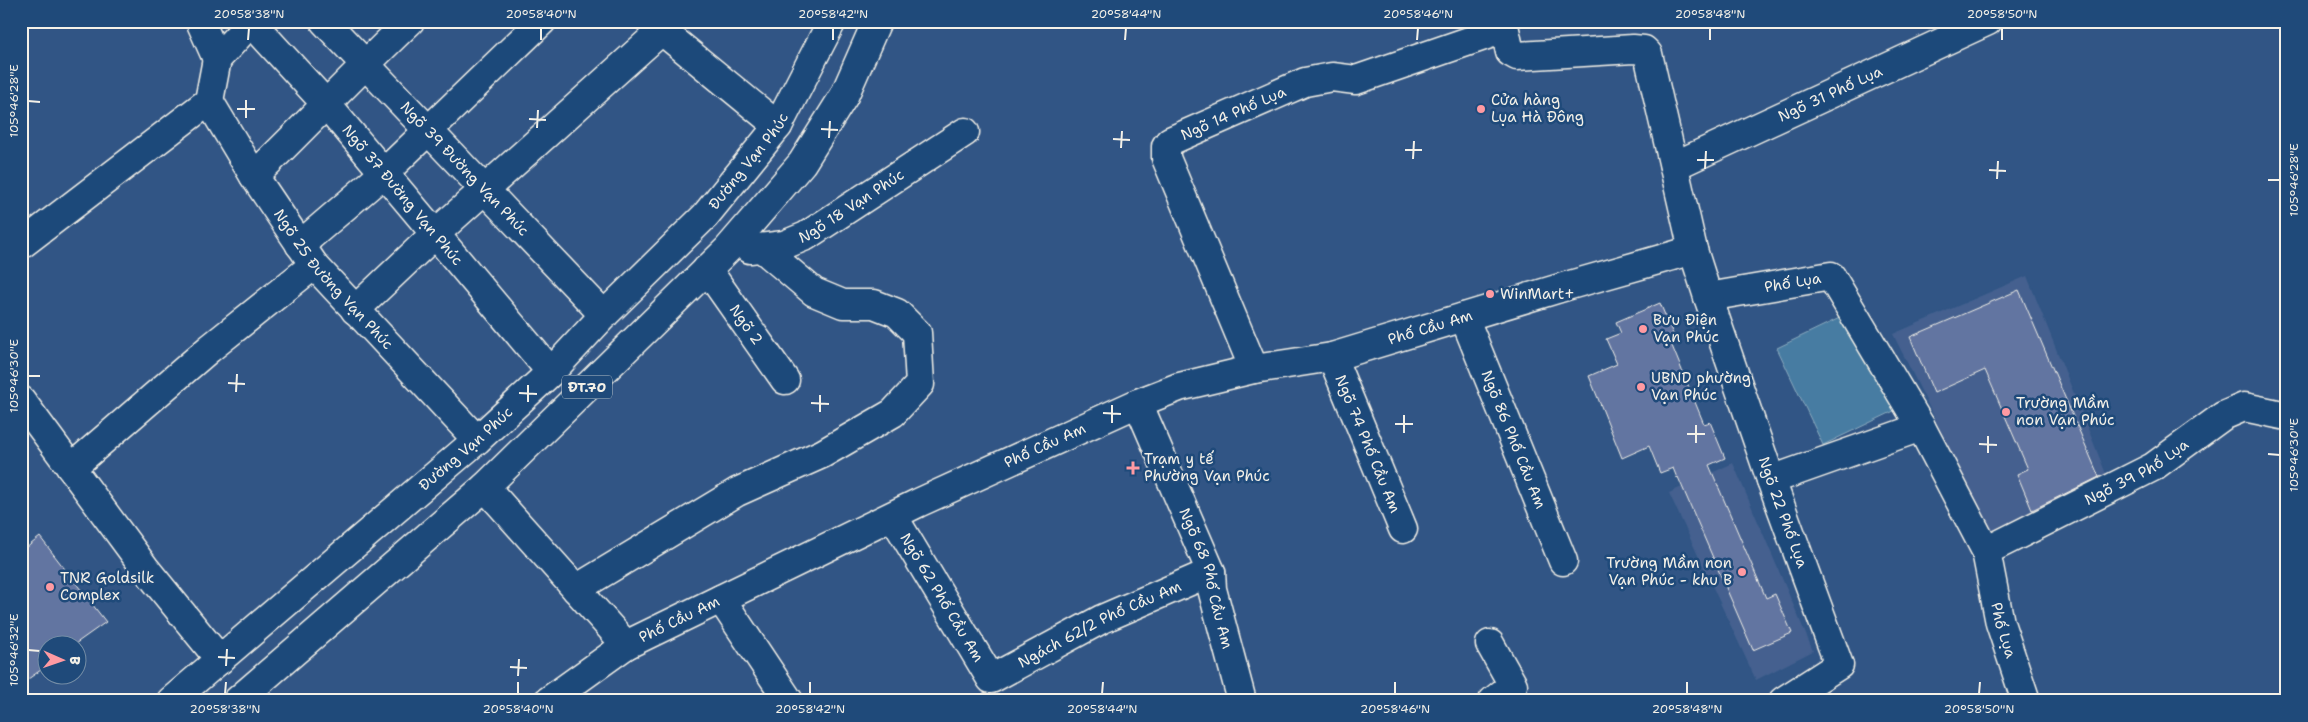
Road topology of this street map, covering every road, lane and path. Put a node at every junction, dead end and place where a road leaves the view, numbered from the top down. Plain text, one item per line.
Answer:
1 (200, 21) edge
2 (252, 21) edge
3 (324, 21) edge
4 (410, 21) edge
5 (542, 21) edge
6 (832, 21) edge
7 (877, 21) edge
8 (1988, 21) edge
9 (1503, 25) edge
10 (655, 26) edge
11 (217, 59) junction
12 (365, 63) junction
13 (209, 101) junction
14 (327, 105) junction
15 (778, 126) junction
16 (428, 128) junction
17 (196, 132) dead end
18 (965, 132) dead end
19 (1674, 166) junction
20 (384, 173) junction
21 (254, 176) junction
22 (486, 189) junction
23 (435, 234) junction
24 (21, 245) edge
25 (728, 249) junction
26 (763, 249) junction
27 (1693, 250) junction
28 (307, 255) junction
29 (21, 265) edge
30 (707, 269) junction
31 (1708, 297) junction
32 (356, 310) junction
33 (604, 315) junction
34 (1464, 317) junction
35 (635, 340) junction
36 (1332, 357) junction
37 (1254, 369) junction
38 (551, 372) junction
39 (785, 380) dead end
40 (21, 400) edge
41 (1138, 403) junction
42 (2287, 416) edge
43 (1921, 427) junction
44 (477, 440) junction
45 (71, 468) junction
46 (1771, 480) junction
47 (485, 487) junction
48 (893, 516) junction
49 (1403, 529) dead end
50 (1986, 550) junction
51 (1563, 561) dead end
52 (1211, 572) junction
53 (576, 589) junction
54 (720, 599) junction
55 (1490, 644) dead end
56 (626, 645) junction
57 (220, 660) junction
58 (991, 679) joint
59 (172, 701) edge
60 (237, 701) edge
61 (548, 701) edge
62 (789, 701) edge
63 (1242, 701) edge
64 (1493, 701) edge
65 (1783, 701) edge
66 (2026, 701) edge

1 - 11 street
2 - 11 street
2 - 14 street, Ngõ 37 Đường Vạn Phúc
3 - 12 street, Ngõ 39 Đường Vạn Phúc
4 - 12 street
5 - 16 street
6 - 15 street, Đường Vạn Phúc / ĐT.70
7 - 25 street, ĐT.70
8 - 19 street, Ngõ 31 Phố Lụa
9 - 19 street
9 - 37 street, Ngõ 14 Phố Lụa
10 - 15 street
10 - 22 street
11 - 13 street
12 - 14 street
12 - 16 street, Ngõ 39 Đường Vạn Phúc
13 - 21 street, Ngõ 25 Đường Vạn Phúc
13 - 24 street
14 - 20 street, Ngõ 37 Đường Vạn Phúc
14 - 21 street
15 - 33 street, Đường Vạn Phúc / ĐT.70
16 - 20 street
16 - 22 street, Ngõ 39 Đường Vạn Phúc
17 - 29 street
18 - 26 street, Ngõ 18 Vạn Phúc
19 - 27 street
20 - 23 street, Ngõ 37 Đường Vạn Phúc
20 - 28 street
21 - 28 street, Ngõ 25 Đường Vạn Phúc
22 - 23 street
22 - 33 street, Ngõ 39 Đường Vạn Phúc
23 - 32 street
23 - 38 street, Ngõ 37 Đường Vạn Phúc
25 - 26 street, Ngõ 18 Vạn Phúc
25 - 30 street, ĐT.70
26 - 53 street
27 - 31 street
27 - 34 street, Phố Cầu Am
28 - 32 street, Ngõ 25 Đường Vạn Phúc
28 - 45 street
30 - 35 street, ĐT.70
30 - 39 street, Ngõ 2
31 - 43 street, Phố Lụa
31 - 46 street, Ngõ 22 Phố Lụa
32 - 44 street, Ngõ 25 Đường Vạn Phúc
33 - 35 street, Ngõ 39 Đường Vạn Phúc
33 - 38 street, Đường Vạn Phúc / ĐT.70
34 - 36 street, Phố Cầu Am
34 - 51 street, Ngõ 86 Phố Cầu Am
35 - 47 street, ĐT.70
36 - 37 street, Phố Cầu Am
36 - 49 street, Ngõ 74 Phố Cầu Am
37 - 41 street, Phố Cầu Am
38 - 44 street, Đường Vạn Phúc / ĐT.70
40 - 45 street
41 - 48 street, Phố Cầu Am
41 - 52 street, Ngõ 68 Phố Cầu Am
42 - 50 street, Ngõ 39 Phố Lụa
43 - 46 street
43 - 50 street, Phố Lụa
44 - 57 street, Đường Vạn Phúc / ĐT.70
45 - 57 street
46 - 65 street, Ngõ 22 Phố Lụa
47 - 53 street
47 - 60 street, ĐT.70
48 - 54 street, Phố Cầu Am
48 - 58 street, Ngõ 62 Phố Cầu Am
50 - 66 street, Phố Lụa
52 - 58 street, Ngách 62/2 Phố Cầu Am
52 - 63 street, Ngõ 68 Phố Cầu Am
53 - 56 street
54 - 56 street, Phố Cầu Am
54 - 62 street
55 - 64 street
56 - 61 street, Phố Cầu Am
57 - 59 street, Đường Vạn Phúc / ĐT.70

